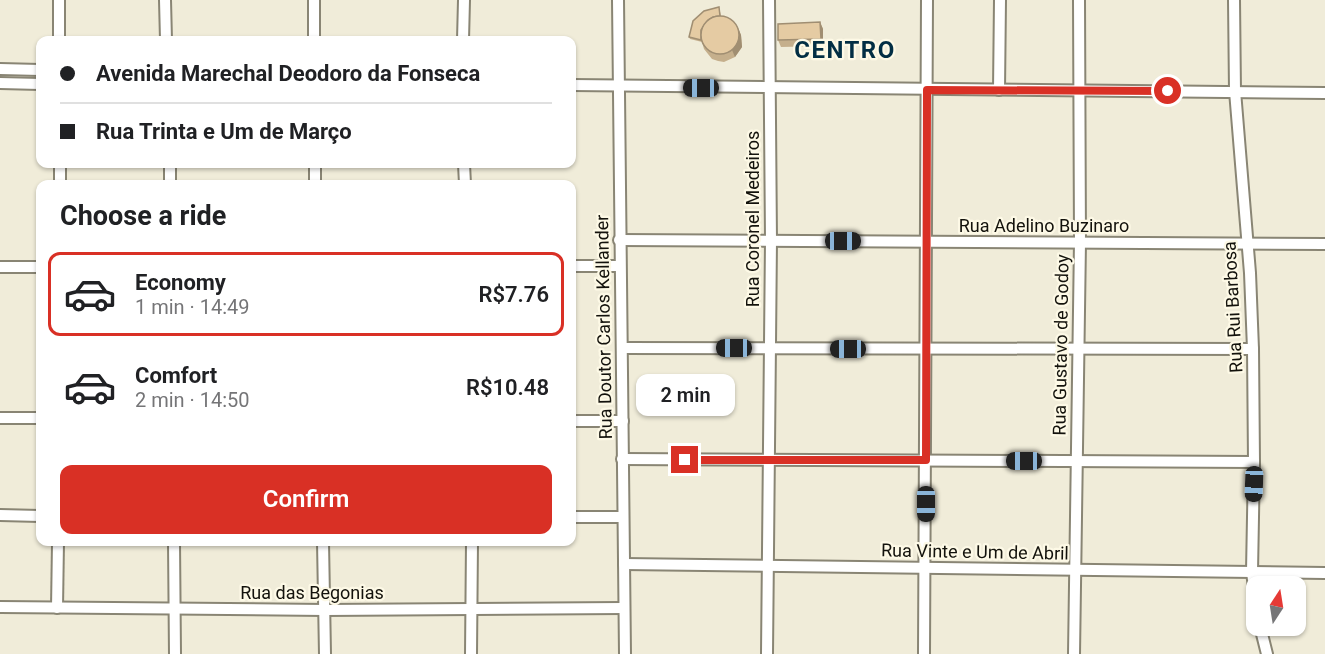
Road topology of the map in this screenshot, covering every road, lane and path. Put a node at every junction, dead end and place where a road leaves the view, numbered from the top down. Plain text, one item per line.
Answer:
1 (59, 0) edge
2 (165, 0) edge
3 (314, 0) edge
4 (464, 0) edge
5 (618, 0) edge
6 (768, 0) edge
7 (927, 0) edge
8 (1000, 0) edge
9 (1079, 0) edge
10 (1234, 0) edge
11 (59, 36) edge
12 (166, 36) edge
13 (314, 36) edge
14 (463, 36) edge
15 (0, 69) edge
16 (36, 70) edge
17 (0, 83) edge
18 (36, 84) edge
19 (576, 86) edge
20 (618, 87) junction
21 (769, 89) junction
22 (927, 90) junction
23 (999, 90) junction
24 (1079, 90) junction
25 (1235, 91) junction
26 (1325, 93) edge
27 (619, 240) junction
28 (771, 240) junction
29 (927, 241) junction
30 (1080, 242) junction
31 (1246, 243) junction
32 (1325, 244) edge
33 (576, 266) edge
34 (620, 266) junction
35 (0, 267) edge
36 (36, 267) edge
37 (622, 348) junction
38 (769, 348) junction
39 (926, 349) junction
40 (1078, 349) junction
41 (1253, 349) junction
42 (0, 418) edge
43 (36, 418) edge
44 (576, 421) edge
45 (622, 421) junction
46 (622, 459) junction
47 (769, 460) junction
48 (926, 460) junction
49 (1076, 461) junction
50 (1254, 462) junction
51 (0, 516) edge
52 (36, 516) edge
53 (576, 517) edge
54 (623, 517) junction
55 (58, 546) edge
56 (174, 546) edge
57 (323, 546) edge
58 (472, 546) edge
59 (624, 564) junction
60 (768, 566) junction
61 (925, 568) junction
62 (1075, 570) junction
63 (1252, 572) junction
64 (1325, 573) edge
65 (1252, 576) edge
66 (0, 607) edge
67 (57, 608) junction
68 (624, 608) junction
69 (174, 609) junction
70 (472, 609) junction
71 (325, 610) junction
72 (1262, 636) edge
73 (175, 654) edge
74 (325, 654) edge
75 (471, 654) edge
76 (625, 654) edge
77 (766, 654) edge
78 (924, 654) edge
79 (1074, 654) edge
80 (1267, 654) edge

1 - 11 street
2 - 12 street
3 - 13 street
4 - 14 street
5 - 20 street, Rua Doutor Carlos Kellander
6 - 21 street, Rua Coronel Medeiros
7 - 22 street
8 - 23 street
9 - 24 street, Rua Gustavo de Godoy
10 - 25 street, Rua Rui Barbosa
15 - 16 street
17 - 18 street
19 - 20 street
20 - 21 street
20 - 27 street, Rua Doutor Carlos Kellander
21 - 22 street
21 - 28 street, Rua Coronel Medeiros
22 - 23 street
22 - 29 street
23 - 24 street
24 - 25 street
24 - 30 street, Rua Gustavo de Godoy
25 - 26 street
25 - 31 street, Rua Rui Barbosa
27 - 28 street, Rua Adelino Buzinaro
27 - 34 street, Rua Doutor Carlos Kellander
28 - 29 street, Rua Adelino Buzinaro
28 - 38 street, Rua Coronel Medeiros
29 - 30 street, Rua Adelino Buzinaro
29 - 39 street
30 - 31 street, Rua Adelino Buzinaro
30 - 40 street, Rua Gustavo de Godoy
31 - 32 street, Rua Adelino Buzinaro
31 - 41 street, Rua Rui Barbosa
33 - 34 street
34 - 37 street, Rua Doutor Carlos Kellander
35 - 36 street
37 - 38 street
37 - 45 street, Rua Doutor Carlos Kellander
38 - 39 street
38 - 47 street, Rua Coronel Medeiros
39 - 40 street
39 - 48 street
40 - 41 street
40 - 49 street, Rua Gustavo de Godoy
41 - 50 street, Rua Rui Barbosa
42 - 43 street
44 - 45 street
45 - 46 street, Rua Doutor Carlos Kellander
46 - 47 street
46 - 54 street, Rua Doutor Carlos Kellander
47 - 48 street
47 - 60 street, Rua Coronel Medeiros
48 - 49 street
48 - 61 street
49 - 50 street
49 - 62 street, Rua Gustavo de Godoy
50 - 63 street, Rua Rui Barbosa
51 - 52 street
53 - 54 street
54 - 59 street, Rua Doutor Carlos Kellander
55 - 67 street
56 - 69 street
57 - 71 street
58 - 70 street
59 - 60 street, Rua Vinte e Um de Abril
59 - 68 street, Rua Doutor Carlos Kellander
60 - 61 street, Rua Vinte e Um de Abril
60 - 77 street, Rua Coronel Medeiros
61 - 62 street, Rua Vinte e Um de Abril
61 - 78 street
62 - 63 street, Rua Vinte e Um de Abril
62 - 79 street, Rua Gustavo de Godoy
63 - 64 street, Rua Vinte e Um de Abril
63 - 65 street, Rua Rui Barbosa
66 - 67 street, Rua das Begonias
67 - 69 street, Rua das Begonias
68 - 70 street, Rua das Begonias
68 - 76 street, Rua Doutor Carlos Kellander
69 - 71 street, Rua das Begonias
69 - 73 street
70 - 71 street, Rua das Begonias
70 - 75 street
71 - 74 street
72 - 80 street

